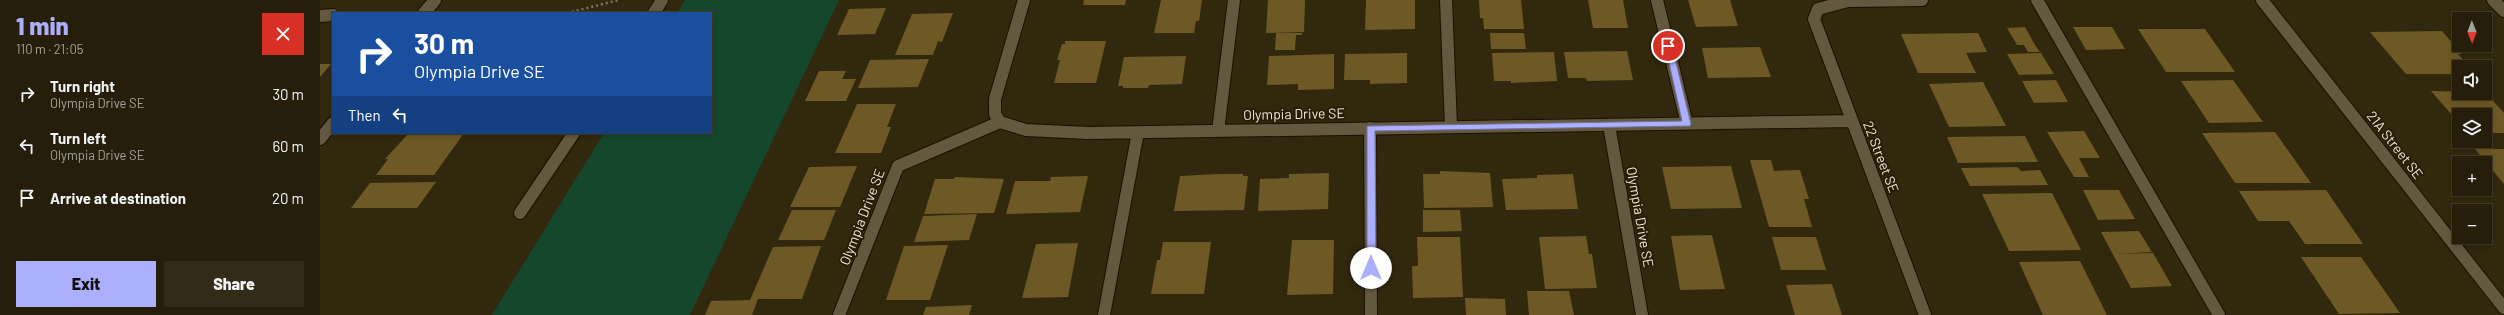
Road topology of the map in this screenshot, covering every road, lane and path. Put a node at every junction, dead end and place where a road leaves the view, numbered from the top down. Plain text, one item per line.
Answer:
1 (435, 0) edge
2 (619, 0) edge
3 (662, 0) edge
4 (1024, 0) edge
5 (1234, 0) edge
6 (1446, 0) edge
7 (1657, 0) edge
8 (1922, 0) edge
9 (2037, 0) edge
10 (2262, 0) edge
11 (2493, 0) edge
12 (2504, 11) edge
13 (425, 12) edge
14 (571, 12) edge
15 (655, 12) edge
16 (320, 16) edge
17 (332, 16) edge
18 (1000, 122) junction
19 (1851, 122) junction
20 (332, 124) edge
21 (1687, 124) junction
22 (1609, 125) junction
23 (1451, 127) junction
24 (1370, 128) junction
25 (1218, 131) junction
26 (1138, 132) junction
27 (573, 134) edge
28 (320, 139) edge
29 (520, 213) dead end
30 (2504, 308) edge
31 (839, 315) edge
32 (1104, 315) edge
33 (1371, 315) edge
34 (1642, 315) edge
35 (1925, 315) edge
36 (2220, 315) edge

1 - 13 street
2 - 14 path
3 - 15 street
4 - 18 street
5 - 25 street
6 - 23 street
7 - 21 street
8 - 19 street, 22 Street SE
9 - 36 street
10 - 30 street, 21A Street SE
11 - 12 street
16 - 17 street
18 - 26 street, Olympia Drive SE
18 - 31 street, Olympia Drive SE
19 - 21 street, Olympia Drive SE
19 - 35 street, 22 Street SE
20 - 28 street
21 - 22 street, Olympia Drive SE
22 - 23 street, Olympia Drive SE
22 - 34 street, Olympia Drive SE
23 - 24 street, Olympia Drive SE
24 - 25 street, Olympia Drive SE
24 - 33 street
25 - 26 street, Olympia Drive SE
26 - 32 street
27 - 29 street

